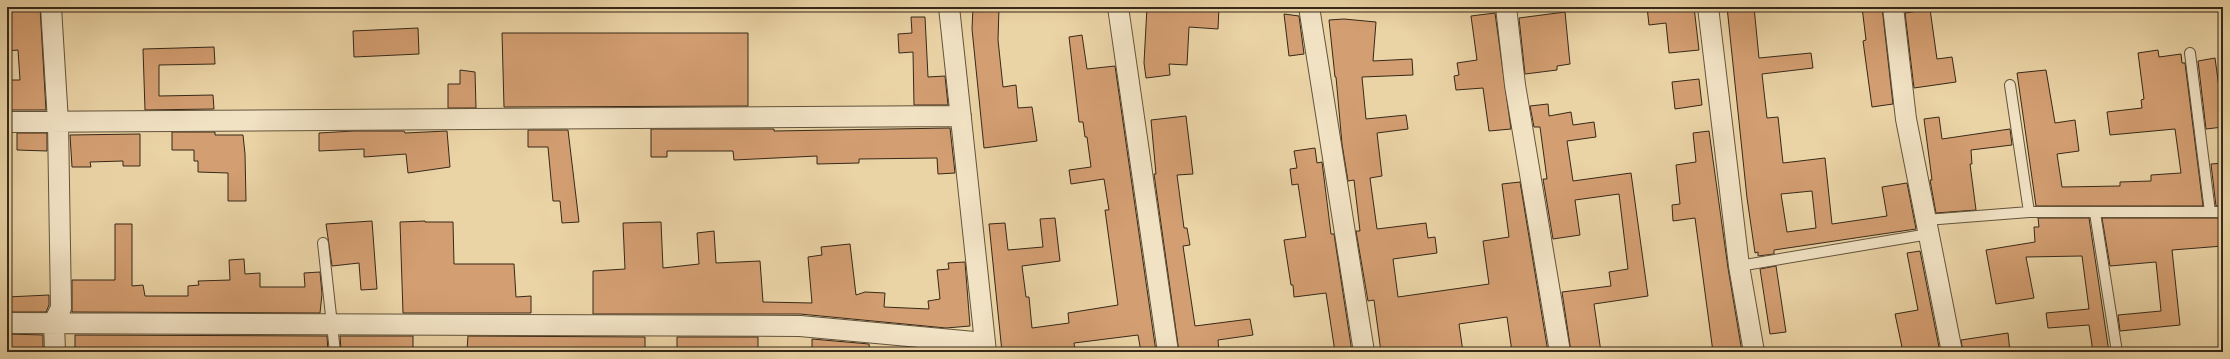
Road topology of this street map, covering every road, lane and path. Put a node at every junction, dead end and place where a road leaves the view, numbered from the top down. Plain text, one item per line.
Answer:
1 (51, 7) edge
2 (949, 7) edge
3 (1118, 7) edge
4 (1309, 7) edge
5 (1506, 7) edge
6 (1708, 7) edge
7 (1893, 7) edge
8 (2190, 53) dead end
9 (2010, 85) dead end
10 (960, 116) junction
11 (7, 122) edge
12 (58, 122) junction
13 (2029, 212) junction
14 (2210, 212) junction
15 (2223, 212) edge
16 (2095, 213) junction
17 (1927, 227) junction
18 (324, 243) dead end
19 (1739, 266) junction
20 (54, 322) junction
21 (7, 323) edge
22 (331, 324) junction
23 (986, 348) edge
24 (55, 352) edge
25 (335, 352) edge
26 (1168, 352) edge
27 (1364, 352) edge
28 (1560, 352) edge
29 (1754, 352) edge
30 (1952, 352) edge
31 (2117, 352) edge

1 - 12 street
2 - 10 street
3 - 26 street
4 - 27 street
5 - 28 street
6 - 19 street
7 - 17 street
8 - 14 lane
9 - 13 lane
10 - 12 street
10 - 23 street
11 - 12 street
12 - 20 street
13 - 16 lane
13 - 17 lane
14 - 15 lane
14 - 16 lane
16 - 31 lane
17 - 19 lane
17 - 30 street
18 - 22 lane
19 - 29 street
20 - 21 street
20 - 22 street
20 - 24 street
22 - 23 street
22 - 25 lane

